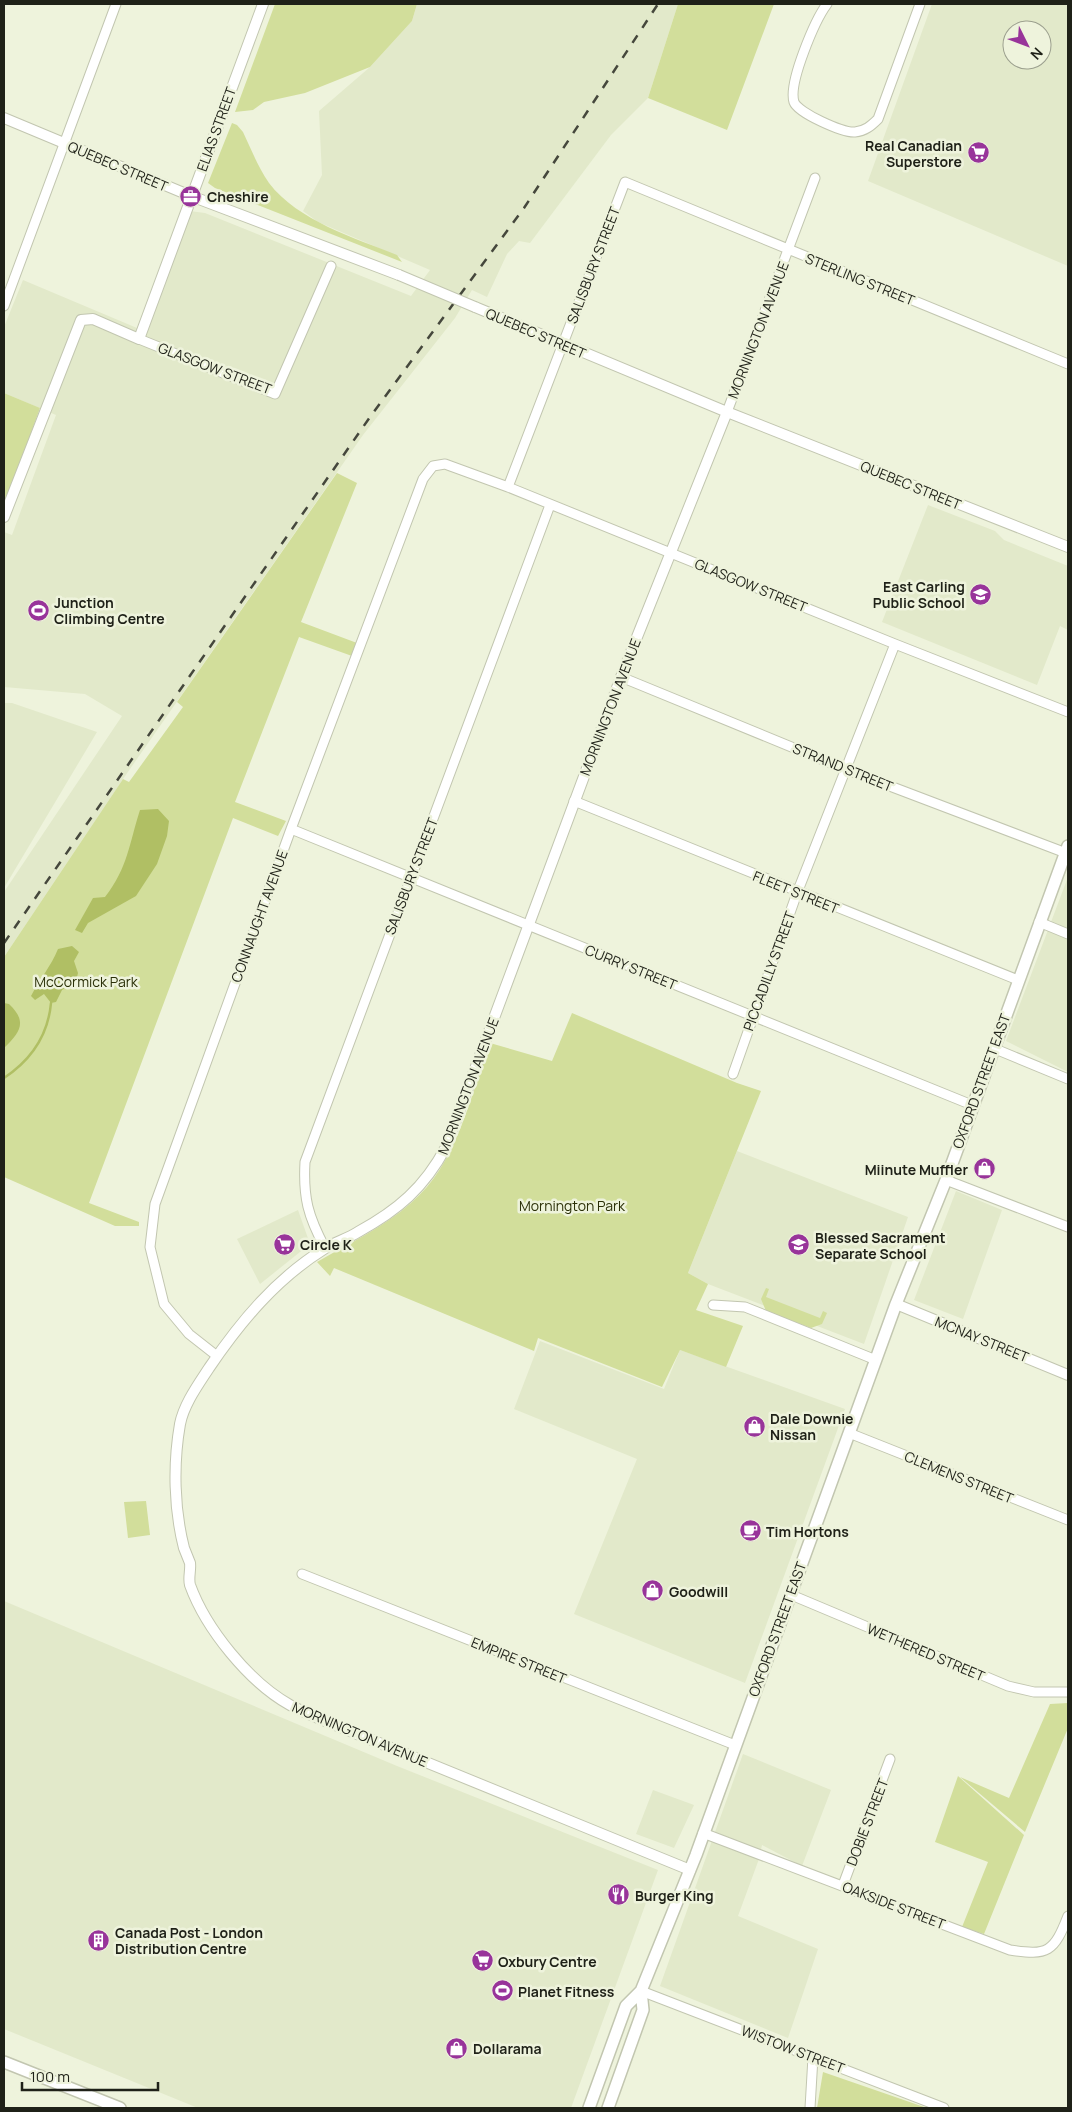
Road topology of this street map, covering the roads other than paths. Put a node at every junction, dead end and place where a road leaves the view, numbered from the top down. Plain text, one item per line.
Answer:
1 (116, 4) edge
2 (262, 4) edge
3 (827, 4) edge
4 (920, 4) edge
5 (4, 118) edge
6 (63, 143) junction
7 (815, 178) dead end
8 (625, 182) joint
9 (192, 196) junction
10 (788, 250) junction
11 (331, 266) dead end
12 (4, 306) edge
13 (139, 339) junction
14 (563, 344) junction
15 (1068, 364) edge
16 (727, 412) junction
17 (433, 466) joint
18 (508, 487) junction
19 (550, 505) junction
20 (4, 517) edge
21 (1068, 547) edge
22 (671, 552) junction
23 (895, 644) junction
24 (621, 677) junction
25 (1068, 712) edge
26 (846, 769) junction
27 (574, 801) junction
28 (291, 829) junction
29 (1067, 849) edge
30 (411, 877) junction
31 (796, 893) junction
32 (1039, 922) junction
33 (528, 925) junction
34 (1068, 934) edge
35 (1018, 980) junction
36 (752, 1016) junction
37 (993, 1048) junction
38 (733, 1074) dead end
39 (1068, 1078) edge
40 (972, 1105) junction
41 (946, 1180) junction
42 (1068, 1227) edge
43 (325, 1248) junction
44 (896, 1304) junction
45 (713, 1305) dead end
46 (217, 1356) junction
47 (876, 1360) junction
48 (1068, 1375) edge
49 (850, 1433) junction
50 (1068, 1520) edge
51 (302, 1574) dead end
52 (789, 1594) junction
53 (1068, 1692) edge
54 (735, 1745) junction
55 (890, 1759) dead end
56 (704, 1833) junction
57 (690, 1870) junction
58 (843, 1885) junction
59 (1068, 1916) edge
60 (642, 1991) junction
61 (813, 2057) junction
62 (4, 2062) edge
63 (120, 2108) edge
64 (589, 2108) edge
65 (608, 2108) edge
66 (810, 2108) edge
67 (944, 2108) edge

1 - 6 street
2 - 9 street, ELIAS STREET
3 - 4 street
5 - 6 street, QUEBEC STREET
6 - 9 street, QUEBEC STREET
6 - 12 street
7 - 10 street, MORNINGTON AVENUE
8 - 10 street, STERLING STREET
8 - 14 street, SALISBURY STREET
9 - 13 street, ELIAS STREET
9 - 14 street, QUEBEC STREET, bridge
10 - 15 street, STERLING STREET
10 - 16 street, MORNINGTON AVENUE
11 - 13 street, GLASGOW STREET
13 - 20 street, GLASGOW STREET
14 - 16 street, QUEBEC STREET
14 - 18 street, SALISBURY STREET
16 - 21 street, QUEBEC STREET
16 - 22 street, MORNINGTON AVENUE
17 - 18 street, GLASGOW STREET
17 - 28 street, CONNAUGHT AVENUE
18 - 19 street, GLASGOW STREET
19 - 22 street, GLASGOW STREET
19 - 30 street, SALISBURY STREET
22 - 23 street, GLASGOW STREET
22 - 24 street, MORNINGTON AVENUE
23 - 25 street, GLASGOW STREET
23 - 26 street, PICCADILLY STREET
24 - 26 street, STRAND STREET
24 - 27 street, MORNINGTON AVENUE
26 - 29 street, STRAND STREET
26 - 31 street, PICCADILLY STREET
27 - 31 street, FLEET STREET
27 - 33 street, MORNINGTON AVENUE
28 - 30 street, CURRY STREET
28 - 46 street, CONNAUGHT AVENUE
29 - 32 main road, OXFORD STREET EAST
30 - 33 street, CURRY STREET
30 - 43 street, SALISBURY STREET
31 - 35 street, FLEET STREET
31 - 36 street, PICCADILLY STREET
32 - 34 street
32 - 35 main road, OXFORD STREET EAST
33 - 36 street, CURRY STREET
33 - 43 street, MORNINGTON AVENUE
35 - 37 main road, OXFORD STREET EAST
36 - 38 street, PICCADILLY STREET
36 - 40 street, CURRY STREET
37 - 39 street
37 - 40 main road, OXFORD STREET EAST
40 - 41 main road, OXFORD STREET EAST
41 - 42 street
41 - 44 main road, OXFORD STREET EAST
43 - 46 street, MORNINGTON AVENUE
44 - 47 main road, OXFORD STREET EAST
44 - 48 street, MCNAY STREET
45 - 47 street
46 - 57 street, MORNINGTON AVENUE
47 - 49 main road, OXFORD STREET EAST
49 - 50 street, CLEMENS STREET
49 - 52 main road, OXFORD STREET EAST
51 - 54 street, EMPIRE STREET
52 - 53 street, WETHERED STREET
52 - 54 main road, OXFORD STREET EAST
54 - 56 main road, OXFORD STREET EAST
55 - 58 street, DOBIE STREET
56 - 57 main road, OXFORD STREET EAST
56 - 58 street, OAKSIDE STREET
57 - 60 main road, OXFORD STREET EAST
58 - 59 street, OAKSIDE STREET
60 - 61 street, WISTOW STREET
60 - 64 main road, OXFORD STREET EAST
60 - 65 main road, OXFORD STREET EAST
61 - 66 street
61 - 67 street, WISTOW STREET
62 - 63 main road

